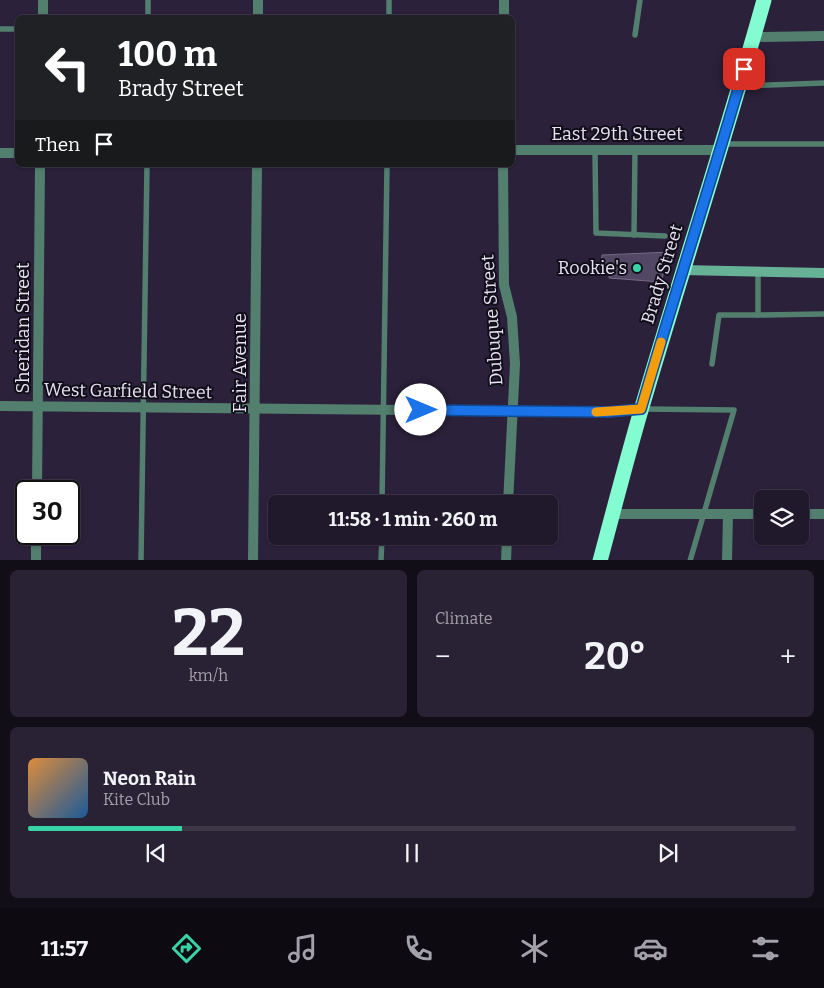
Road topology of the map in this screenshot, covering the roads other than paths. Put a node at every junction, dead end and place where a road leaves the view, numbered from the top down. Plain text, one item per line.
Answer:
1 (44, 0) edge
2 (148, 0) edge
3 (258, 0) edge
4 (389, 0) edge
5 (504, 0) edge
6 (640, 0) edge
7 (764, 0) edge
8 (43, 15) edge
9 (148, 15) edge
10 (258, 15) edge
11 (389, 15) edge
12 (504, 15) edge
13 (0, 29) edge
14 (15, 29) edge
15 (635, 35) dead end
16 (824, 36) edge
17 (754, 37) junction
18 (824, 83) edge
19 (740, 86) junction
20 (824, 144) edge
21 (722, 147) junction
22 (515, 150) edge
23 (635, 150) junction
24 (595, 151) junction
25 (0, 153) edge
26 (15, 153) edge
27 (40, 167) edge
28 (147, 167) edge
29 (257, 167) edge
30 (387, 167) edge
31 (503, 167) edge
32 (634, 235) junction
33 (665, 236) dead end
34 (682, 270) junction
35 (758, 272) junction
36 (824, 274) edge
37 (824, 314) edge
38 (758, 315) junction
39 (712, 364) dead end
40 (0, 406) edge
41 (38, 406) junction
42 (144, 407) junction
43 (256, 408) junction
44 (641, 409) junction
45 (384, 410) junction
46 (513, 411) junction
47 (37, 480) edge
48 (382, 495) edge
49 (508, 495) edge
50 (612, 514) junction
51 (704, 514) junction
52 (728, 514) junction
53 (754, 514) edge
54 (809, 514) edge
55 (824, 514) edge
56 (36, 545) edge
57 (382, 545) edge
58 (507, 545) edge
59 (36, 560) edge
60 (141, 560) edge
61 (253, 560) edge
62 (381, 560) edge
63 (506, 560) edge
64 (600, 560) edge
65 (690, 560) edge
66 (728, 560) edge

1 - 8 street
2 - 9 lane
3 - 10 street
4 - 11 lane
5 - 12 street
6 - 15 lane
7 - 17 highway, Brady Street
13 - 14 lane
16 - 17 street
17 - 19 highway, Brady Street
18 - 19 lane
19 - 21 highway, Brady Street
20 - 21 lane
21 - 23 street, East 29th Street
21 - 34 highway, Brady Street
22 - 24 street, East 29th Street
23 - 24 street, East 29th Street
23 - 32 lane
24 - 32 lane
25 - 26 street
27 - 41 street, Sheridan Street
28 - 42 lane
29 - 43 street, Fair Avenue
30 - 45 lane
31 - 46 street, Dubuque Street
32 - 33 lane
34 - 35 street
34 - 44 highway, Brady Street
35 - 36 street
35 - 38 lane
37 - 38 lane
38 - 39 lane
40 - 41 street, West Garfield Street
41 - 42 street, West Garfield Street
41 - 47 street, Sheridan Street
42 - 43 street, West Garfield Street
42 - 60 lane
43 - 45 street, West Garfield Street
43 - 61 street, Fair Avenue
44 - 46 street, West Garfield Street
44 - 50 highway, Brady Street
44 - 51 lane
45 - 46 street, West Garfield Street
45 - 48 lane
46 - 49 street, Dubuque Street
50 - 51 street
50 - 64 highway, Brady Street
51 - 52 street
51 - 65 lane
52 - 53 street
52 - 66 street
54 - 55 street
56 - 59 street
57 - 62 lane
58 - 63 street

